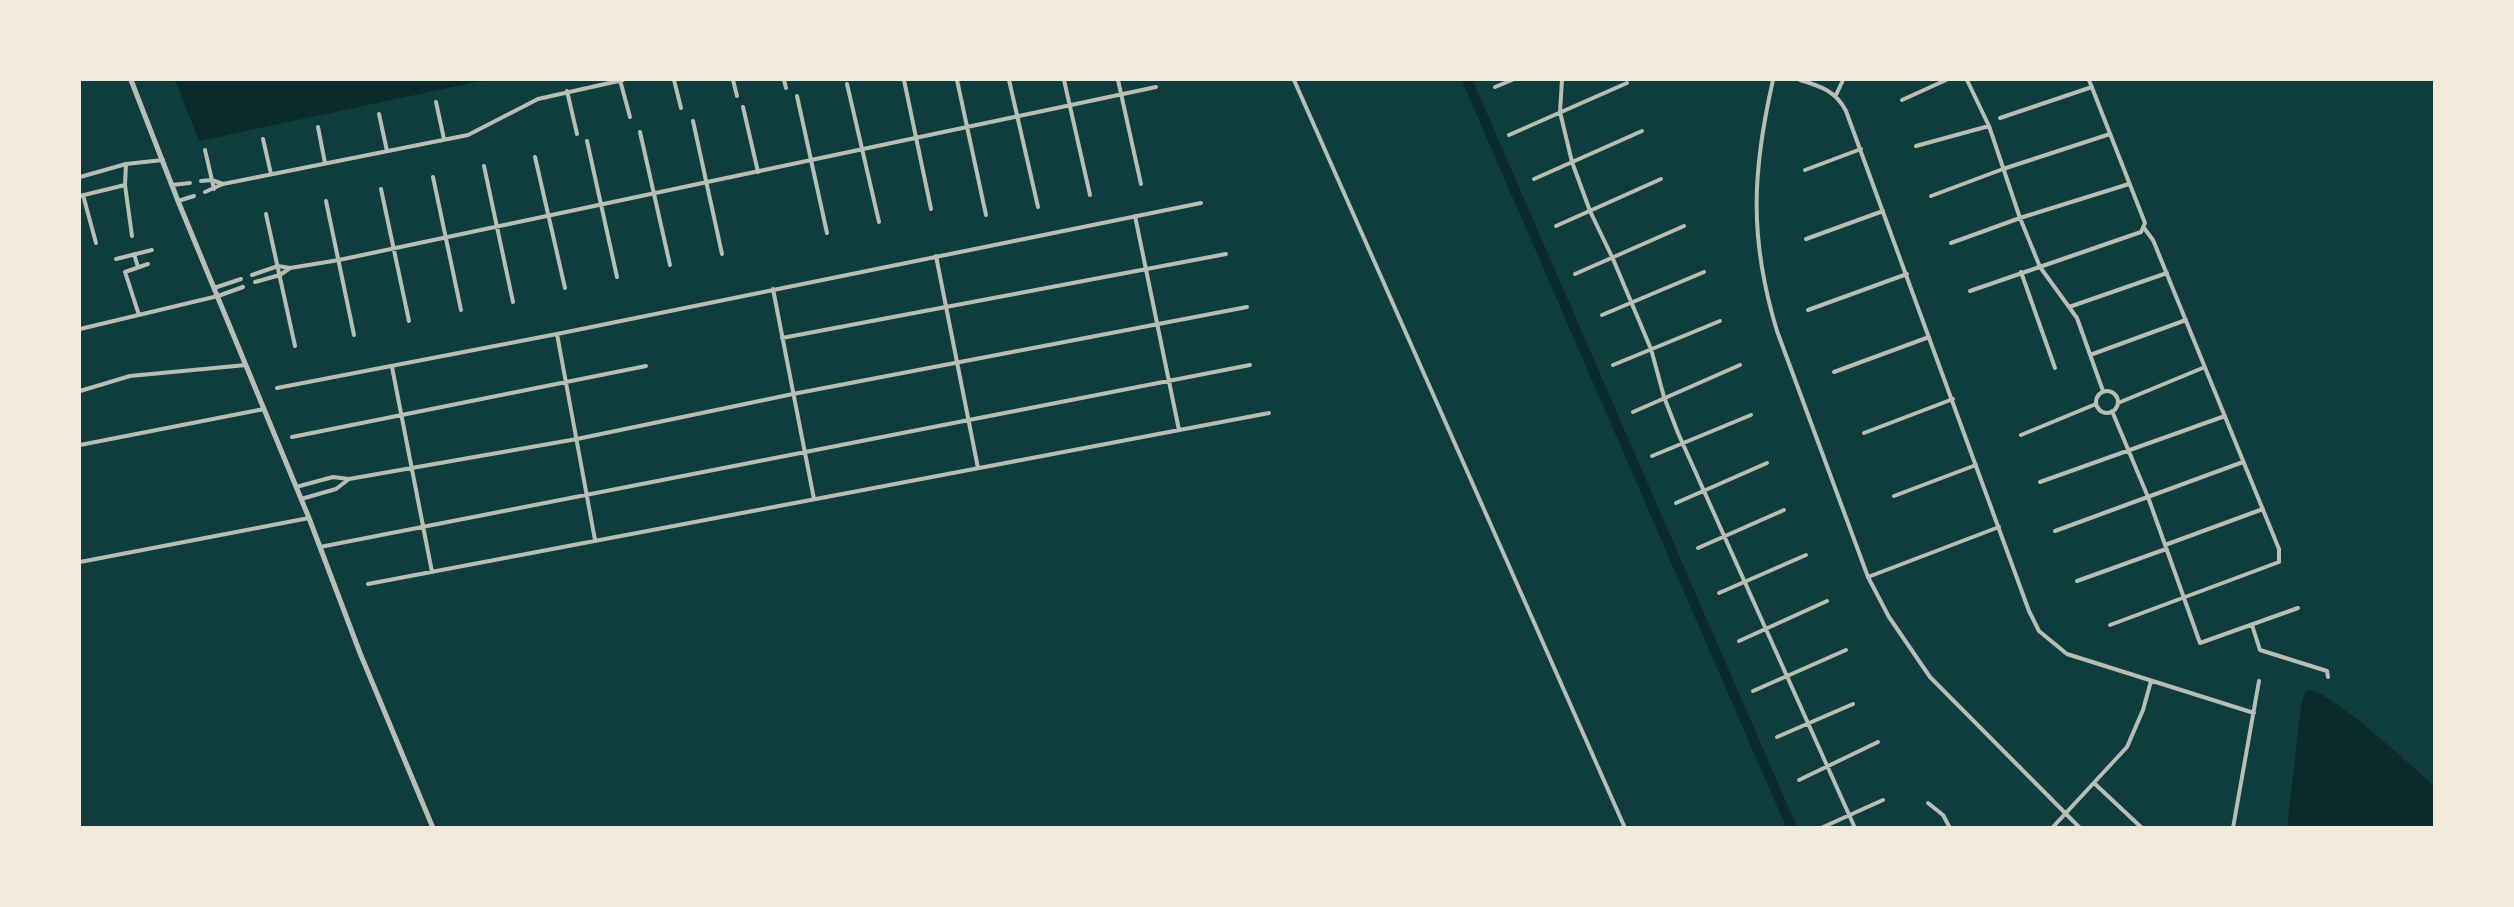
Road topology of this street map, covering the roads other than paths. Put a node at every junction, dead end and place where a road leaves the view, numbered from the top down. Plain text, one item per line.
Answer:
1 (131, 80) edge
2 (621, 80) edge
3 (674, 80) edge
4 (733, 80) edge
5 (784, 80) edge
6 (903, 80) edge
7 (957, 80) edge
8 (1009, 80) edge
9 (1065, 80) edge
10 (1118, 80) edge
11 (1294, 80) edge
12 (1512, 80) edge
13 (1562, 80) edge
14 (1773, 80) edge
15 (1800, 80) edge
16 (1843, 80) edge
17 (1946, 80) edge
18 (1967, 80) edge
19 (2089, 80) edge
20 (1627, 83) dead end
21 (847, 84) dead end
22 (786, 87) dead end
23 (1156, 87) dead end
24 (1495, 87) dead end
25 (2092, 87) junction
26 (567, 91) junction
27 (1121, 95) junction
28 (1836, 95) junction
29 (737, 96) dead end
30 (797, 96) dead end
31 (1902, 100) dead end
32 (436, 102) dead end
33 (1070, 106) junction
34 (743, 107) dead end
35 (681, 108) dead end
36 (1560, 112) junction
37 (379, 114) dead end
38 (630, 117) dead end
39 (1018, 117) junction
40 (2000, 118) dead end
41 (693, 121) dead end
42 (1989, 126) junction
43 (318, 127) dead end
44 (967, 128) junction
45 (1642, 131) dead end
46 (640, 132) dead end
47 (577, 134) dead end
48 (2110, 134) junction
49 (1509, 135) dead end
50 (916, 138) junction
51 (263, 139) dead end
52 (444, 139) junction
53 (587, 141) dead end
54 (1916, 146) dead end
55 (863, 149) junction
56 (1861, 149) junction
57 (206, 150) dead end
58 (387, 151) junction
59 (536, 156) dead end
60 (163, 160) junction
61 (812, 160) junction
62 (1572, 162) junction
63 (325, 163) junction
64 (126, 164) junction
65 (484, 166) dead end
66 (2003, 169) junction
67 (1805, 170) dead end
68 (758, 172) junction
69 (271, 174) junction
70 (80, 177) edge
71 (433, 177) dead end
72 (1534, 179) dead end
73 (1661, 179) dead end
74 (212, 180) junction
75 (201, 182) dead end
76 (190, 183) dead end
77 (706, 183) junction
78 (223, 184) junction
79 (1141, 184) dead end
80 (2129, 184) junction
81 (125, 185) junction
82 (172, 185) junction
83 (214, 189) junction
84 (381, 189) dead end
85 (205, 192) dead end
86 (655, 194) junction
87 (81, 195) edge
88 (1090, 195) dead end
89 (194, 196) dead end
90 (1931, 196) dead end
91 (178, 201) junction
92 (326, 201) dead end
93 (1201, 203) dead end
94 (602, 205) junction
95 (1038, 207) dead end
96 (931, 209) dead end
97 (1590, 211) junction
98 (1883, 211) junction
99 (266, 214) dead end
100 (986, 215) dead end
101 (549, 216) junction
102 (1135, 216) junction
103 (2020, 218) junction
104 (879, 222) dead end
105 (1556, 226) dead end
106 (1684, 226) dead end
107 (497, 227) junction
108 (2144, 228) junction
109 (828, 232) dead end
110 (132, 236) dead end
111 (446, 238) junction
112 (1806, 239) dead end
113 (96, 243) dead end
114 (1952, 243) dead end
115 (394, 249) junction
116 (152, 250) dead end
117 (135, 254) junction
118 (722, 254) dead end
119 (1226, 254) dead end
120 (936, 256) junction
121 (1613, 258) junction
122 (117, 259) dead end
123 (339, 260) junction
124 (148, 264) dead end
125 (670, 265) dead end
126 (278, 266) junction
127 (138, 267) junction
128 (2040, 267) junction
129 (290, 268) junction
130 (1146, 269) junction
131 (1704, 272) dead end
132 (2021, 272) junction
133 (2167, 273) junction
134 (280, 274) junction
135 (1575, 274) dead end
136 (1906, 274) junction
137 (252, 275) dead end
138 (617, 277) dead end
139 (241, 279) dead end
140 (255, 282) dead end
141 (243, 287) dead end
142 (214, 288) junction
143 (565, 288) dead end
144 (772, 289) junction
145 (1970, 291) dead end
146 (218, 296) junction
147 (513, 302) dead end
148 (1632, 302) junction
149 (946, 307) junction
150 (1247, 307) dead end
151 (2069, 307) junction
152 (461, 310) dead end
153 (1808, 310) dead end
154 (139, 315) junction
155 (1602, 315) dead end
156 (2186, 320) junction
157 (409, 321) dead end
158 (1720, 321) dead end
159 (1157, 325) junction
160 (80, 328) edge
161 (557, 334) junction
162 (354, 335) dead end
163 (1930, 337) junction
164 (782, 338) junction
165 (295, 346) dead end
166 (1651, 349) junction
167 (2090, 355) junction
168 (957, 363) junction
169 (246, 365) junction
170 (1250, 365) dead end
171 (1613, 365) dead end
172 (1740, 365) dead end
173 (646, 366) dead end
174 (392, 367) junction
175 (2205, 367) junction
176 (2055, 368) dead end
177 (1834, 372) dead end
178 (1168, 381) junction
179 (565, 382) junction
180 (277, 388) dead end
181 (80, 391) edge
182 (2103, 391) junction
183 (794, 394) junction
184 (1664, 397) junction
185 (1953, 399) junction
186 (2118, 403) junction
187 (2096, 404) junction
188 (264, 409) junction
189 (2112, 411) junction
190 (1633, 412) dead end
191 (1269, 413) dead end
192 (401, 415) junction
193 (1751, 415) dead end
194 (2225, 416) junction
195 (969, 420) junction
196 (1179, 430) junction
197 (1864, 433) dead end
198 (2021, 435) dead end
199 (292, 437) dead end
200 (577, 440) junction
201 (1683, 443) junction
202 (80, 445) edge
203 (805, 451) junction
204 (2129, 451) junction
205 (1652, 456) dead end
206 (2244, 462) junction
207 (1767, 463) dead end
208 (1976, 465) junction
209 (978, 468) junction
210 (413, 470) junction
211 (350, 479) junction
212 (2040, 482) dead end
213 (296, 486) junction
214 (1705, 491) junction
215 (586, 493) junction
216 (1894, 496) dead end
217 (2148, 497) junction
218 (301, 499) junction
219 (814, 499) junction
220 (1676, 503) dead end
221 (2263, 509) junction
222 (1784, 510) dead end
223 (309, 518) junction
224 (423, 525) junction
225 (1999, 527) junction
226 (2055, 531) dead end
227 (1725, 536) junction
228 (595, 540) junction
229 (320, 547) junction
230 (2166, 547) junction
231 (1698, 548) dead end
232 (1806, 555) dead end
233 (80, 562) edge
234 (432, 572) junction
235 (1868, 577) junction
236 (2077, 581) dead end
237 (1746, 582) junction
238 (368, 584) dead end
239 (1719, 593) dead end
240 (2184, 598) junction
241 (1827, 601) dead end
242 (2298, 608) dead end
243 (2110, 625) dead end
244 (2252, 625) junction
245 (1767, 628) junction
246 (1739, 641) dead end
247 (1846, 650) dead end
248 (1788, 675) junction
249 (2328, 677) dead end
250 (2151, 681) junction
251 (2259, 681) dead end
252 (1754, 691) dead end
253 (1853, 704) dead end
254 (2254, 712) junction
255 (1809, 722) junction
256 (1777, 737) dead end
257 (1878, 742) dead end
258 (1828, 767) junction
259 (1799, 780) dead end
260 (2094, 783) junction
261 (1883, 800) dead end
262 (1928, 803) dead end
263 (2066, 813) junction
264 (1849, 814) junction
265 (433, 828) edge
266 (1626, 828) edge
267 (1821, 828) edge
268 (1855, 828) edge
269 (1950, 828) edge
270 (2052, 828) edge
271 (2079, 828) edge
272 (2142, 828) edge
273 (2233, 828) edge

1 - 60 street
2 - 26 street
2 - 38 street
3 - 35 street
4 - 29 street
5 - 22 street
6 - 50 street
7 - 44 street
8 - 39 street
9 - 33 street
10 - 27 street
11 - 266 street
12 - 24 street
13 - 36 street
14 - 235 street
15 - 28 street
16 - 28 street
17 - 31 street
18 - 42 street
19 - 25 street
20 - 36 street
21 - 55 street
23 - 27 street
25 - 40 street
25 - 48 street
26 - 47 street
26 - 52 street
27 - 33 street
27 - 79 street
28 - 56 street
30 - 61 street
32 - 52 street
33 - 39 street
33 - 88 street
34 - 68 street
36 - 49 street
36 - 62 street
37 - 58 street
39 - 44 street
39 - 95 street
41 - 77 street
42 - 54 street
42 - 66 street
43 - 63 street
44 - 50 street
44 - 100 street
45 - 62 street
46 - 86 street
48 - 66 street
48 - 80 street
50 - 55 street
50 - 96 street
51 - 69 street
52 - 58 street
53 - 94 street
55 - 61 street
55 - 104 street
56 - 67 street
56 - 98 street
57 - 74 street
58 - 63 street
59 - 101 street
60 - 64 street
60 - 82 street
61 - 68 street
61 - 109 street
62 - 72 street
62 - 97 street
63 - 69 street
64 - 70 street
64 - 81 street
65 - 107 street
66 - 90 street
66 - 103 street
68 - 77 street
69 - 78 street
71 - 111 street
73 - 97 street
74 - 75 street
74 - 78 street
74 - 83 street
76 - 82 street
77 - 86 street
77 - 118 street
78 - 83 street
80 - 103 street
80 - 108 street
81 - 87 street
81 - 110 street
82 - 91 street
83 - 85 street
84 - 115 street
86 - 94 street
86 - 125 street
87 - 113 street
89 - 91 street
91 - 142 street
92 - 123 street
93 - 102 street
94 - 101 street
94 - 138 street
97 - 105 street
97 - 121 street
98 - 112 street
98 - 136 street
99 - 126 street
101 - 107 street
101 - 143 street
102 - 120 street
102 - 130 street
103 - 114 street
103 - 128 street
106 - 121 street
107 - 111 street
107 - 147 street
108 - 128 street
108 - 133 street
111 - 115 street
111 - 152 street
115 - 123 street
115 - 157 street
116 - 117 street
117 - 122 street
117 - 127 street
119 - 130 street
120 - 144 street
120 - 149 street
121 - 135 street
121 - 148 street
123 - 129 street
123 - 162 street
124 - 127 street
126 - 129 street
126 - 134 street
126 - 137 street
127 - 154 street
128 - 132 street
128 - 151 street
129 - 134 street
130 - 149 street
130 - 159 street
131 - 148 street
132 - 145 street
132 - 176 street
133 - 151 street
133 - 156 street
134 - 140 street
134 - 165 street
136 - 153 street
136 - 163 street
139 - 142 street
141 - 146 street
142 - 146 street
144 - 161 street
144 - 164 street
146 - 154 street
146 - 169 street
148 - 155 street
148 - 166 street
149 - 164 street
149 - 168 street
150 - 159 street
151 - 167 street
154 - 160 street
156 - 167 street
156 - 175 street
158 - 166 street
159 - 168 street
159 - 178 street
161 - 174 street
161 - 179 street
163 - 177 street
163 - 185 street
164 - 183 street
166 - 171 street
166 - 184 street
167 - 182 street
168 - 183 street
168 - 195 street
169 - 181 street
169 - 188 street
170 - 178 street
172 - 184 street
173 - 179 street
174 - 180 street
174 - 192 street
175 - 186 street
175 - 194 street
178 - 195 street
178 - 196 street
179 - 192 street
179 - 200 street
182 - 186 street
182 - 187 street
183 - 200 street
183 - 203 street
184 - 190 street
184 - 201 street
185 - 197 street
185 - 208 street
186 - 189 street
187 - 189 street
187 - 198 street
188 - 202 street
188 - 213 street
189 - 204 street
191 - 196 street
192 - 199 street
192 - 210 street
193 - 201 street
194 - 204 street
194 - 206 street
195 - 203 street
195 - 209 street
196 - 209 street
200 - 210 street
200 - 215 street
201 - 205 street
201 - 214 street
203 - 215 street
203 - 219 street
204 - 212 street
204 - 217 street
206 - 217 street
206 - 221 street
207 - 214 street
208 - 216 street
208 - 225 street
209 - 219 street
210 - 211 street
210 - 224 street
211 - 213 street
211 - 218 street
213 - 218 street
214 - 220 street
214 - 227 street
215 - 224 street
215 - 228 street
217 - 226 street
217 - 230 street
218 - 223 street
219 - 228 street
221 - 230 street
221 - 240 street
222 - 227 street
223 - 229 street
223 - 233 street
224 - 229 street
224 - 234 street
225 - 235 street
225 - 250 street
227 - 231 street
227 - 237 street
228 - 234 street
229 - 265 street
230 - 236 street
230 - 240 street
232 - 237 street
234 - 238 street
235 - 263 street
237 - 239 street
237 - 245 street
240 - 243 street
240 - 244 street
241 - 245 street
242 - 244 street
244 - 249 street
245 - 246 street
245 - 248 street
247 - 248 street
248 - 252 street
248 - 255 street
250 - 254 street
250 - 260 street
251 - 254 street
253 - 255 street
254 - 273 street
255 - 256 street
255 - 258 street
257 - 258 street
258 - 259 street
258 - 264 street
260 - 263 street
260 - 272 street
261 - 264 street
262 - 269 street
263 - 270 street
263 - 271 street
264 - 267 street
264 - 268 street

